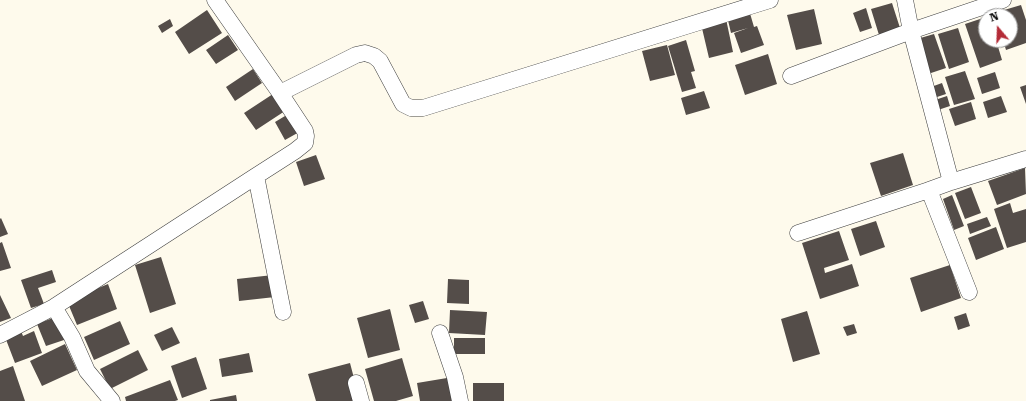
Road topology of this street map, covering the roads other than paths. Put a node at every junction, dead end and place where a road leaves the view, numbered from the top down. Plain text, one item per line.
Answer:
1 (215, 0) edge
2 (770, 0) edge
3 (905, 0) edge
4 (1002, 0) edge
5 (911, 31) junction
6 (791, 76) dead end
7 (280, 93) junction
8 (1026, 159) edge
9 (256, 176) junction
10 (951, 182) junction
11 (929, 190) junction
12 (798, 233) dead end
13 (968, 292) dead end
14 (54, 307) junction
15 (282, 312) dead end
16 (440, 333) dead end
17 (0, 336) edge
18 (356, 383) dead end
19 (112, 401) edge
20 (361, 401) edge
21 (460, 401) edge

1 - 7 street
2 - 7 street
3 - 5 street
4 - 5 street
5 - 6 street
5 - 10 street
7 - 9 street
8 - 10 street
9 - 14 street
9 - 15 street
10 - 11 street
11 - 12 street
11 - 13 street
14 - 17 street
14 - 19 street
16 - 21 street
18 - 20 street

